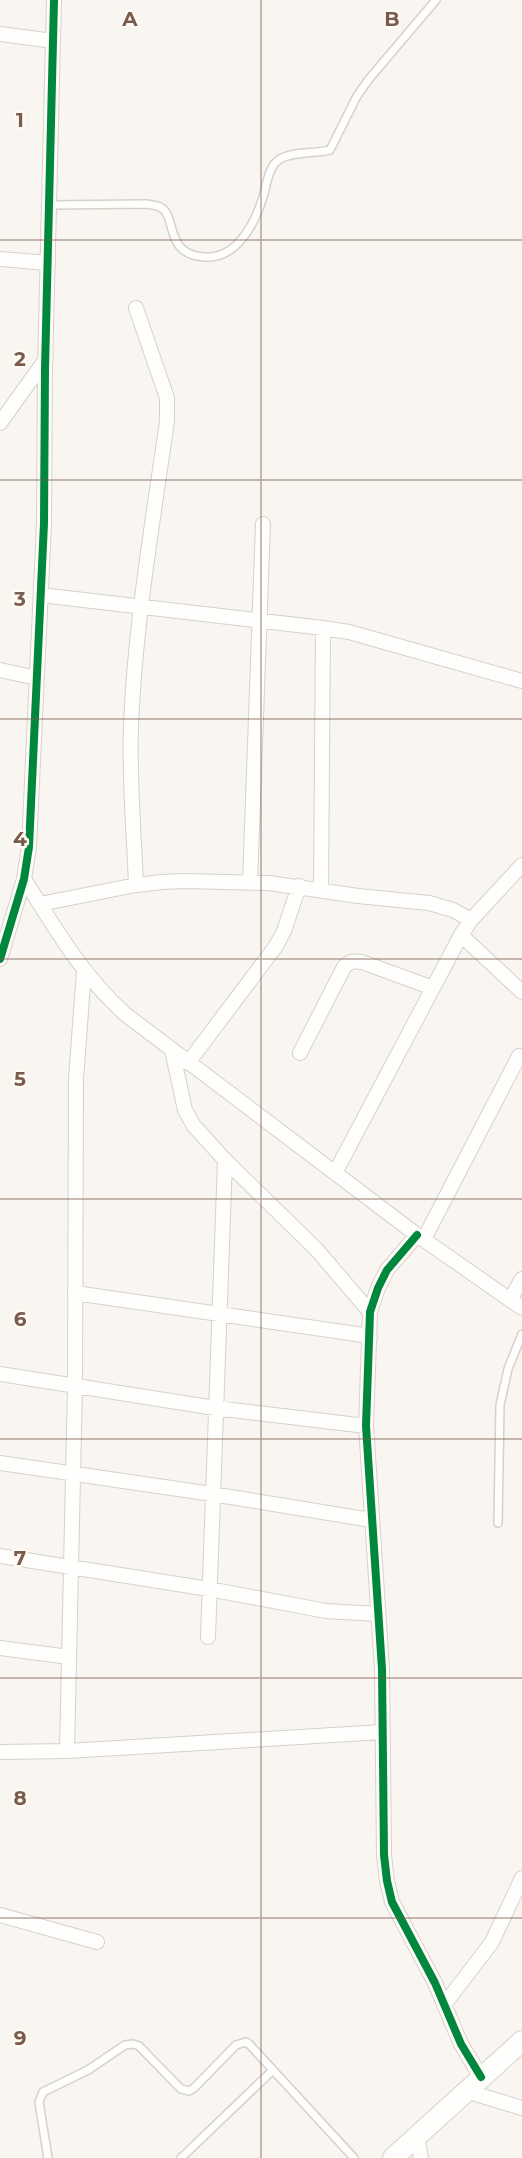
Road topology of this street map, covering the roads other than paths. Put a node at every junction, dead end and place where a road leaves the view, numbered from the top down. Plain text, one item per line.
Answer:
1 (54, 0) edge
2 (436, 0) edge
3 (0, 34) edge
4 (53, 41) junction
5 (49, 205) junction
6 (0, 259) edge
7 (48, 263) junction
8 (136, 308) dead end
9 (46, 359) junction
10 (0, 423) edge
11 (263, 524) dead end
12 (41, 595) junction
13 (142, 606) junction
14 (259, 620) junction
15 (323, 627) junction
16 (0, 670) edge
17 (37, 678) junction
18 (522, 681) edge
19 (522, 865) edge
20 (24, 879) junction
21 (250, 883) junction
22 (136, 885) junction
23 (299, 886) junction
24 (321, 890) junction
25 (40, 904) junction
26 (471, 920) junction
27 (5, 928) edge
28 (461, 935) junction
29 (0, 959) edge
30 (84, 971) junction
31 (433, 988) junction
32 (522, 992) edge
33 (172, 1050) junction
34 (300, 1053) dead end
35 (519, 1056) dead end
36 (188, 1063) junction
37 (225, 1160) junction
38 (335, 1173) junction
39 (420, 1237) junction
40 (522, 1279) edge
41 (75, 1293) junction
42 (516, 1304) edge
43 (370, 1311) junction
44 (219, 1313) junction
45 (522, 1334) edge
46 (369, 1336) junction
47 (0, 1374) edge
48 (75, 1386) junction
49 (215, 1408) junction
50 (366, 1426) junction
51 (0, 1463) edge
52 (71, 1474) junction
53 (212, 1494) junction
54 (371, 1520) junction
55 (498, 1523) dead end
56 (0, 1556) edge
57 (71, 1568) junction
58 (209, 1589) junction
59 (378, 1614) junction
60 (208, 1637) dead end
61 (0, 1648) edge
62 (69, 1657) junction
63 (383, 1732) junction
64 (67, 1751) junction
65 (0, 1752) edge
66 (522, 1878) edge
67 (0, 1915) edge
68 (97, 1942) dead end
69 (444, 2005) junction
70 (522, 2041) edge
71 (273, 2070) junction
72 (481, 2078) junction
73 (466, 2091) junction
74 (522, 2108) edge
75 (417, 2137) junction
76 (48, 2158) edge
77 (181, 2158) edge
78 (354, 2158) edge
79 (393, 2158) edge
80 (421, 2158) edge

1 - 4 street
2 - 5 lane
3 - 4 street
4 - 5 street
5 - 7 street
6 - 7 street
7 - 9 street
8 - 13 street
9 - 10 street
9 - 12 street
11 - 14 street
12 - 13 street
12 - 17 street
13 - 14 street
13 - 22 street
14 - 15 street
14 - 21 street
15 - 18 street
15 - 24 street
16 - 17 street
17 - 20 street
19 - 26 street
20 - 25 street
20 - 27 street
21 - 22 street
21 - 23 street
22 - 25 street
23 - 24 street
23 - 36 street
24 - 26 street
25 - 30 street
26 - 28 street
27 - 29 street
28 - 31 street
28 - 32 street
30 - 33 street
30 - 41 street
31 - 34 street
31 - 38 street
33 - 36 street
33 - 37 street
35 - 39 street
36 - 38 street
37 - 43 street
37 - 44 street
38 - 39 street
39 - 42 street
39 - 43 street
40 - 42 street
41 - 44 street
41 - 48 street
43 - 46 street
44 - 46 street
44 - 49 street
45 - 55 lane
46 - 50 street
47 - 48 street
48 - 49 street
48 - 52 street
49 - 50 street
49 - 53 street
50 - 54 street
51 - 52 street
52 - 53 street
52 - 57 street
53 - 54 street
53 - 58 street
54 - 59 street
56 - 57 street
57 - 58 street
57 - 62 street
58 - 59 street
58 - 60 street
59 - 63 street
61 - 62 street
62 - 64 street
63 - 64 street
63 - 69 street
64 - 65 street
66 - 69 street
67 - 68 street
69 - 72 street
70 - 72 street
71 - 76 lane
71 - 77 lane
71 - 78 lane
72 - 73 street
73 - 74 street
73 - 75 street
75 - 79 street
75 - 80 street

